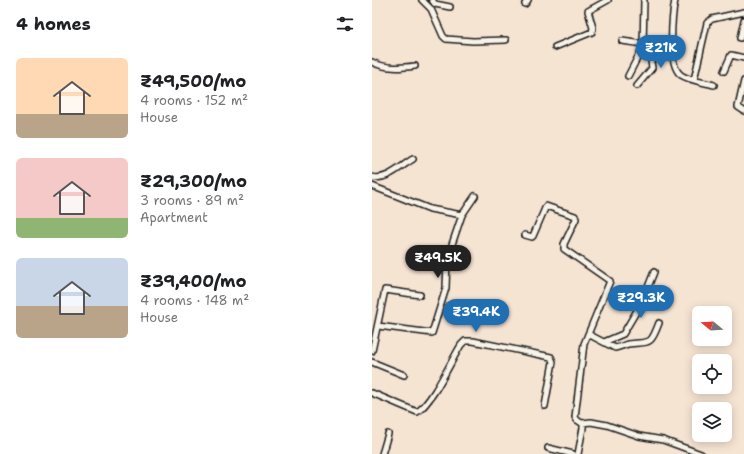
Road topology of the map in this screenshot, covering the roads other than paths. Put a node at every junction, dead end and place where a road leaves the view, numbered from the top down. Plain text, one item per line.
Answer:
1 (422, 0) edge
2 (432, 0) edge
3 (608, 0) edge
4 (644, 0) edge
5 (675, 0) edge
6 (450, 7) dead end
7 (744, 12) edge
8 (744, 20) edge
9 (740, 38) dead end
10 (506, 40) dead end
11 (622, 41) dead end
12 (672, 43) junction
13 (643, 44) junction
14 (555, 47) dead end
15 (744, 58) edge
16 (372, 62) edge
17 (415, 66) dead end
18 (724, 71) dead end
19 (628, 76) dead end
20 (694, 80) junction
21 (744, 81) edge
22 (714, 85) dead end
23 (636, 86) dead end
24 (744, 111) edge
25 (413, 159) dead end
26 (372, 177) edge
27 (372, 186) edge
28 (475, 196) dead end
29 (462, 215) junction
30 (525, 235) dead end
31 (654, 272) dead end
32 (420, 295) dead end
33 (660, 323) dead end
34 (378, 326) junction
35 (588, 334) junction
36 (604, 342) junction
37 (372, 351) edge
38 (372, 362) edge
39 (404, 375) dead end
40 (372, 393) edge
41 (545, 406) dead end
42 (582, 423) junction
43 (388, 434) dead end
44 (548, 448) dead end
45 (382, 454) edge
46 (573, 454) edge
47 (578, 454) edge
48 (701, 454) edge

1 - 10 street
2 - 6 street
3 - 14 street
4 - 13 street
5 - 12 street
7 - 20 street
8 - 9 street
11 - 13 street
12 - 20 street
12 - 23 street
13 - 19 street
15 - 18 street
16 - 17 street
20 - 22 street
21 - 24 street
25 - 26 street
27 - 29 street
28 - 29 street
29 - 34 street
30 - 35 street
31 - 36 street
32 - 34 street
33 - 36 street
34 - 37 street
35 - 36 street
35 - 42 street
38 - 39 street
40 - 41 street
42 - 47 street
42 - 48 street
43 - 45 street
44 - 46 street

